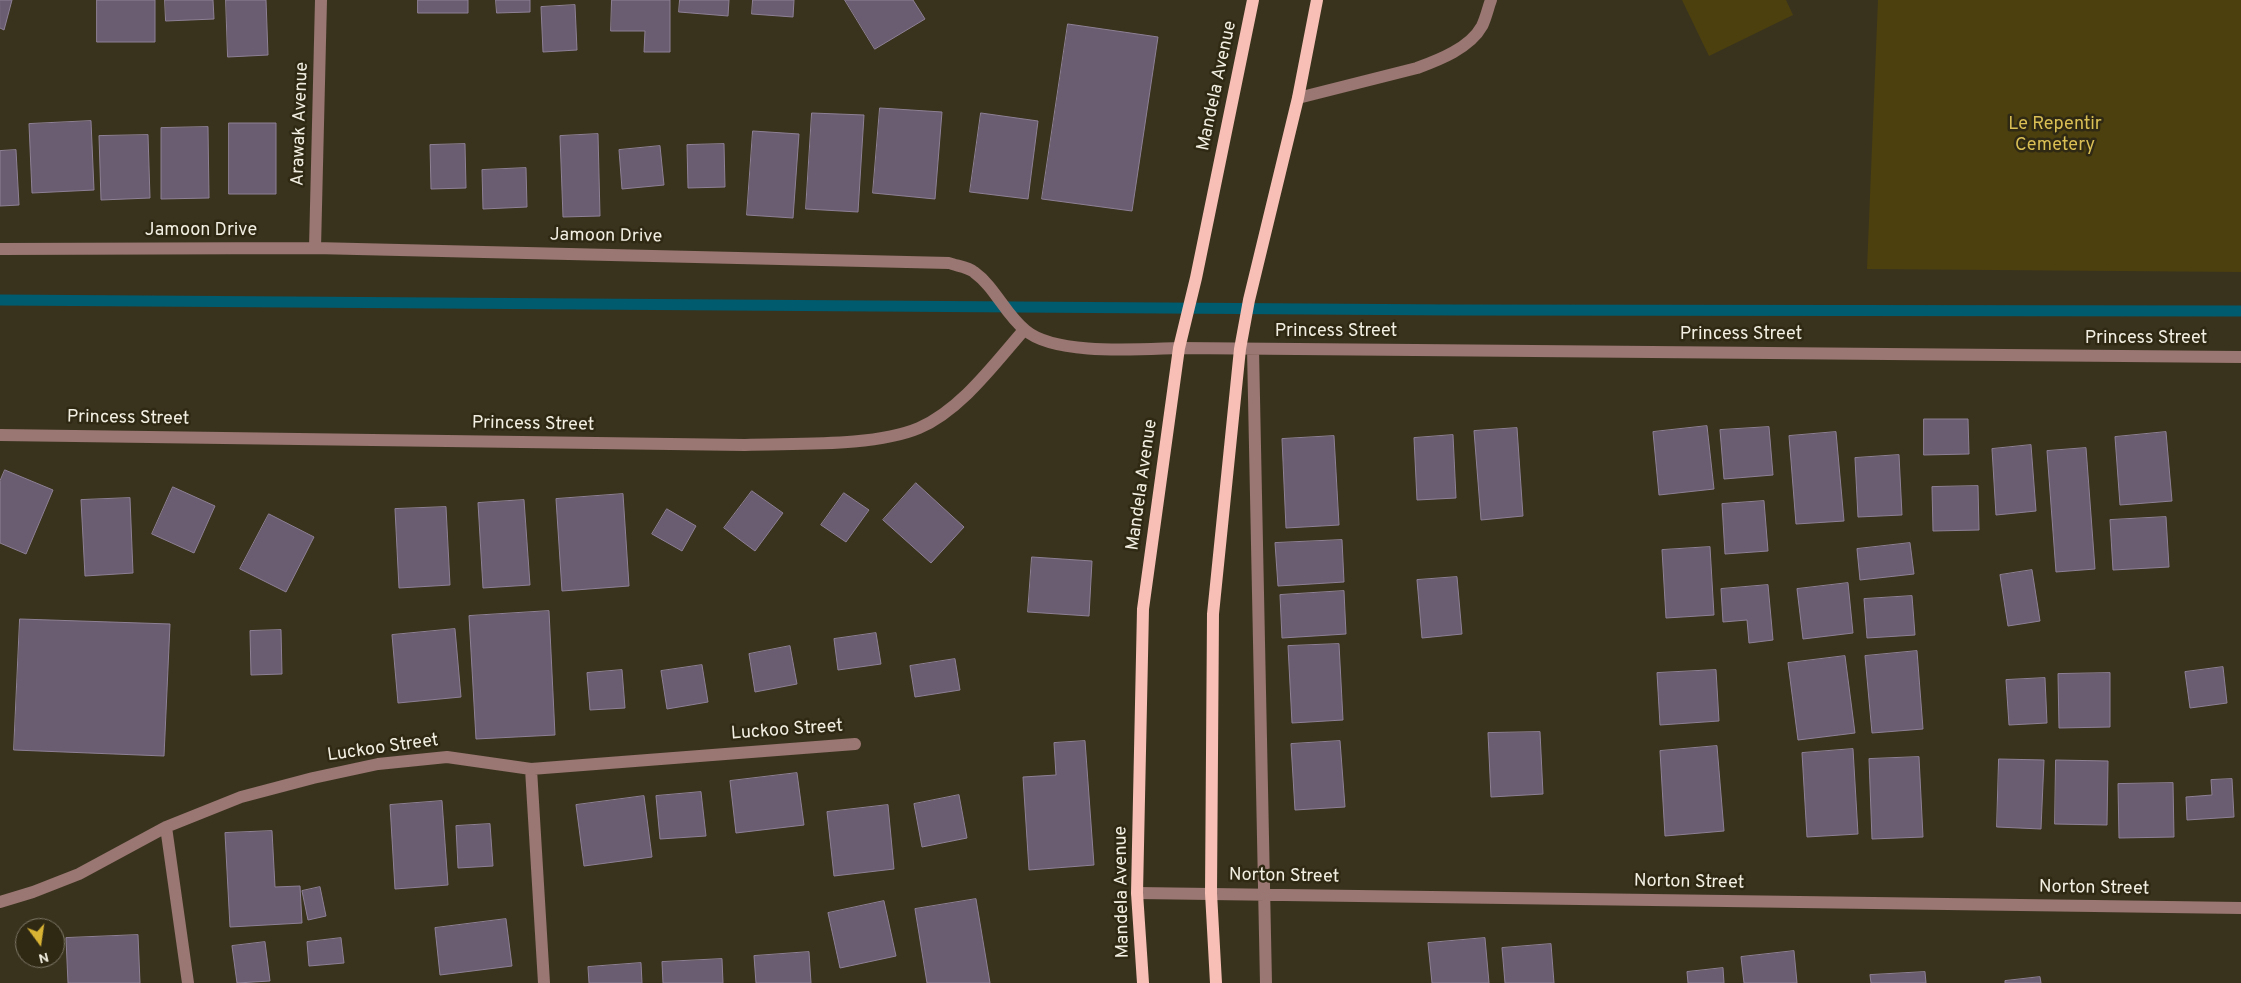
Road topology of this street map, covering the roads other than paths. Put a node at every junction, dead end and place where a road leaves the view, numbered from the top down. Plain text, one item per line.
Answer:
1 (322, 0) edge
2 (1253, 0) edge
3 (1317, 0) edge
4 (1492, 0) edge
5 (1298, 98) junction
6 (315, 248) junction
7 (0, 250) edge
8 (1020, 325) junction
9 (1179, 348) junction
10 (1246, 349) junction
11 (2241, 357) edge
12 (0, 435) edge
13 (855, 744) dead end
14 (531, 769) junction
15 (166, 827) junction
16 (1137, 893) junction
17 (1211, 893) junction
18 (1264, 894) junction
19 (0, 902) edge
20 (2241, 908) edge
21 (188, 983) edge
22 (544, 983) edge
23 (1142, 983) edge
24 (1216, 983) edge
25 (1266, 983) edge

1 - 6 street, Arawak Avenue
2 - 9 main road, Mandela Avenue
3 - 5 main road
4 - 5 street
5 - 10 main road
6 - 7 street, Jamoon Drive
6 - 8 street, Jamoon Drive
8 - 9 street, Jamoon Drive
8 - 12 street, Princess Street
9 - 10 street, Princess Street
9 - 16 main road, Mandela Avenue
10 - 11 street, Princess Street
10 - 17 main road
10 - 18 street
13 - 14 street, Luckoo Street
14 - 15 street, Luckoo Street
14 - 22 street
15 - 19 street, Luckoo Street
15 - 21 street
16 - 17 street, Norton Street
16 - 23 main road, Mandela Avenue
17 - 18 street, Norton Street
17 - 24 main road
18 - 20 street, Norton Street
18 - 25 street

